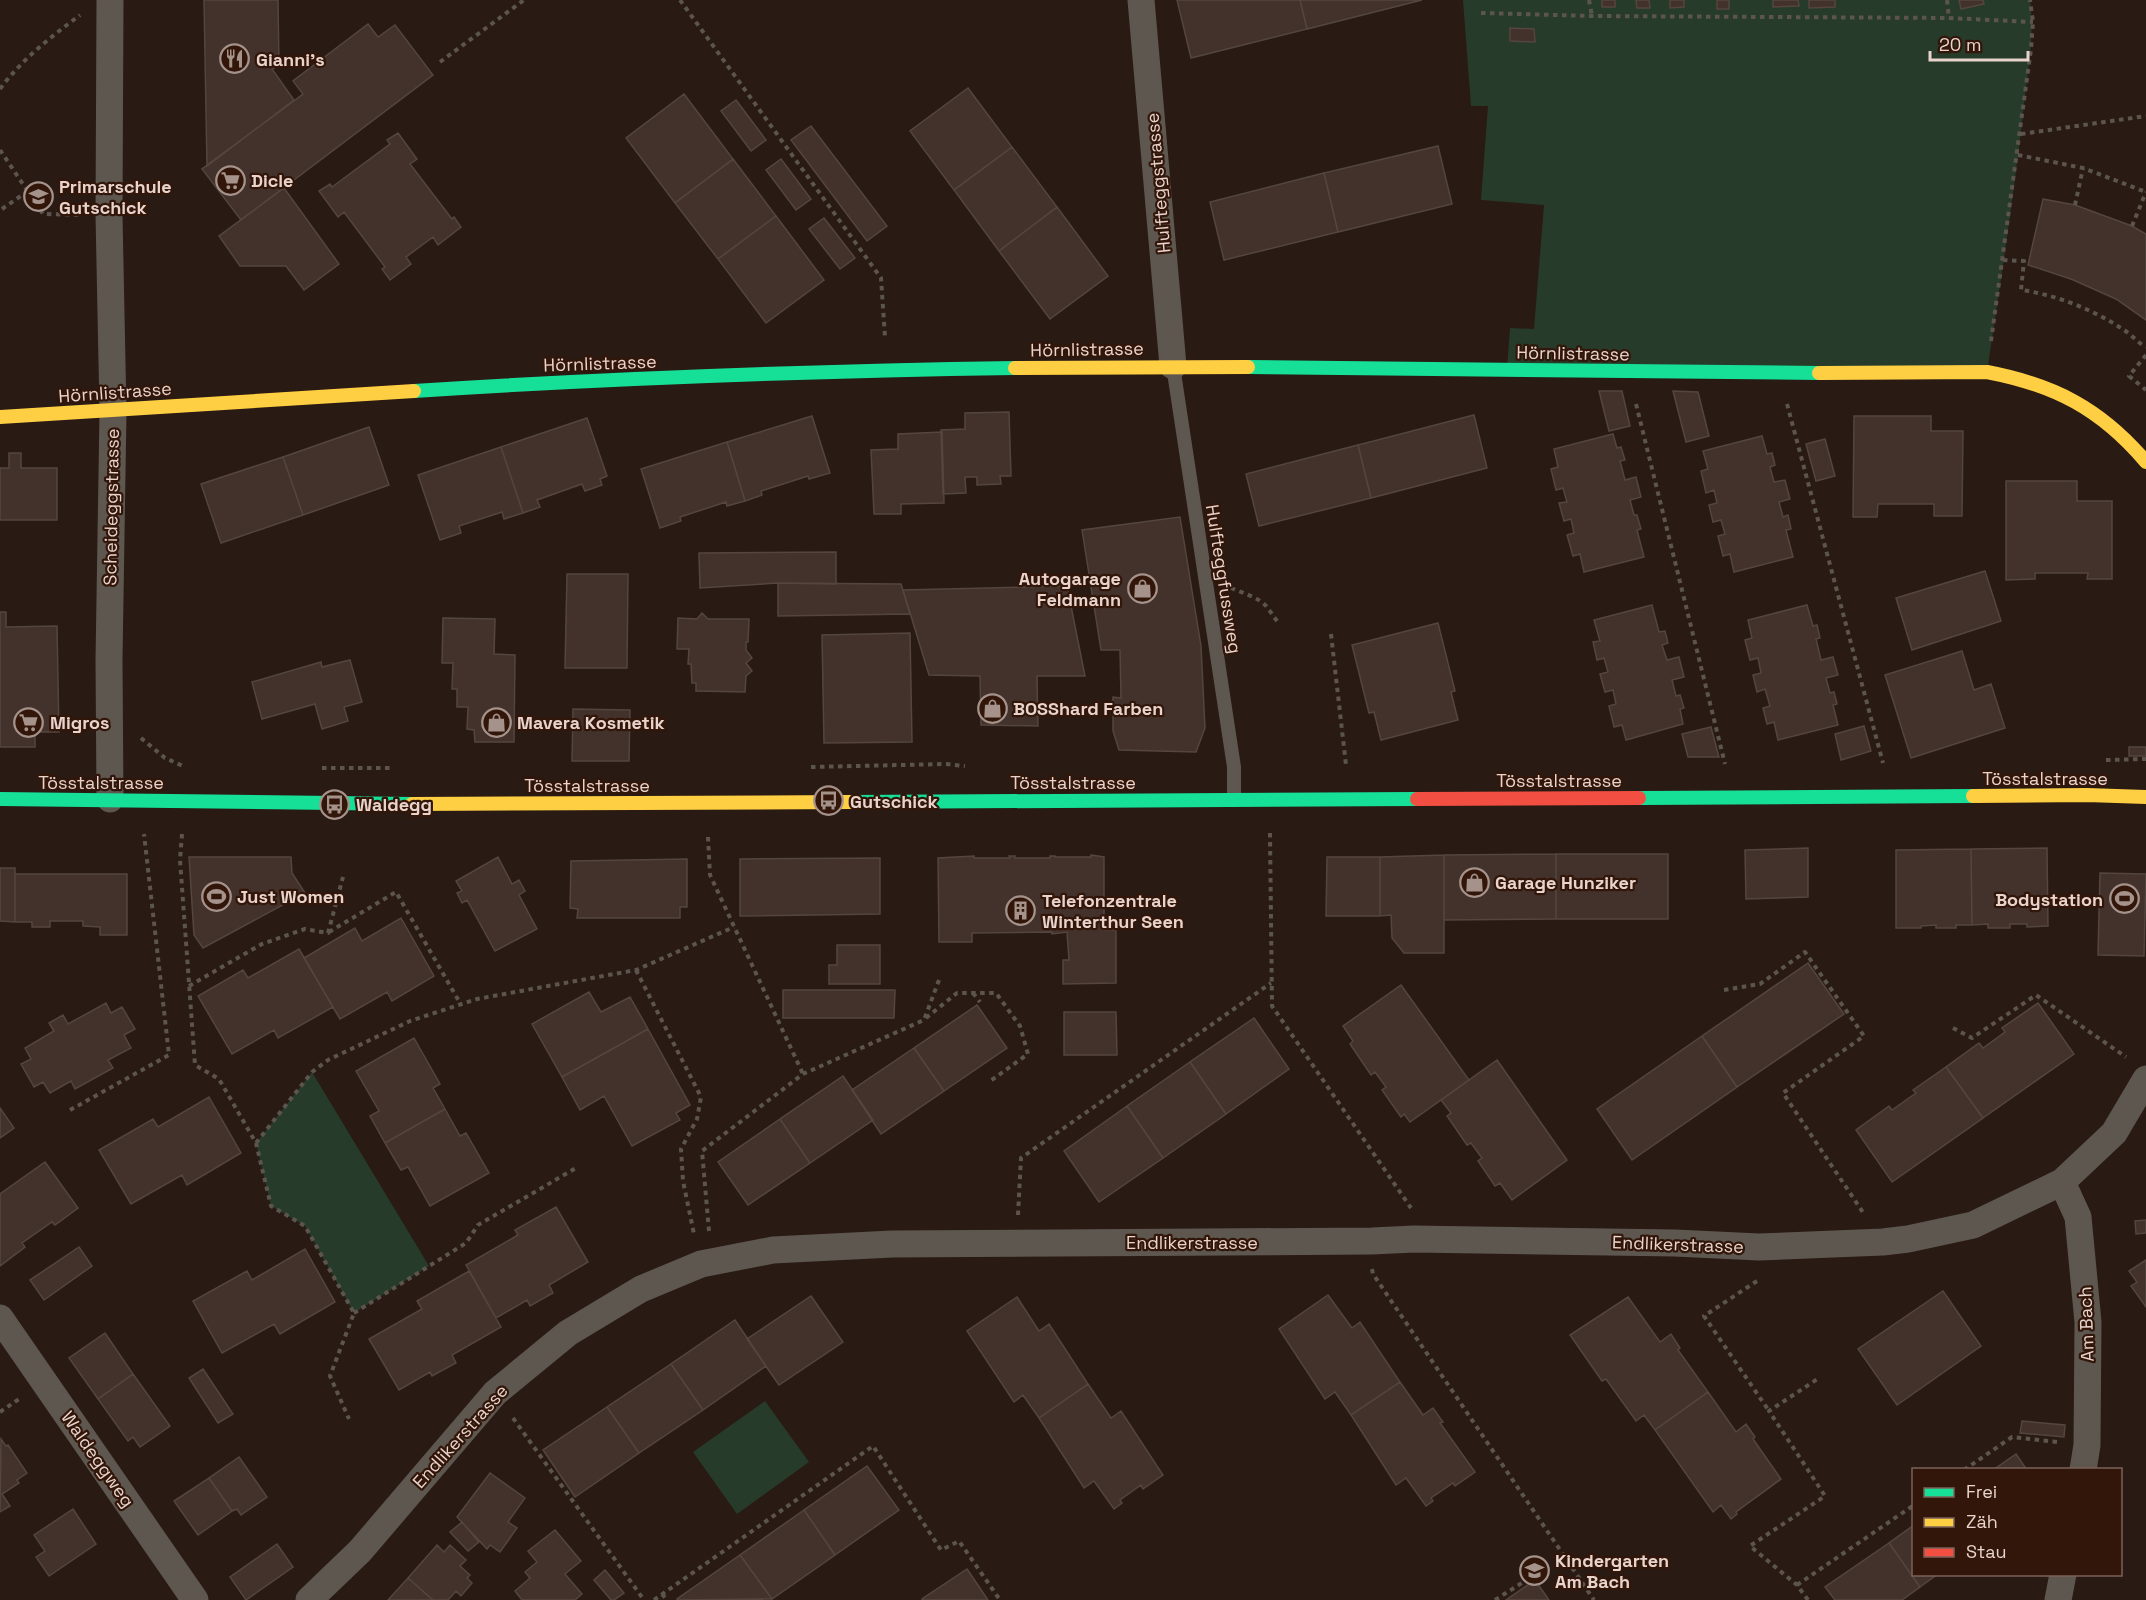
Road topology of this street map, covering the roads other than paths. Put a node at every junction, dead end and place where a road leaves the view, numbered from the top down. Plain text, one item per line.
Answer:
1 (1141, 0) edge
2 (110, 6) edge
3 (1173, 366) junction
4 (112, 411) junction
5 (0, 417) edge
6 (2146, 462) edge
7 (2146, 796) edge
8 (0, 799) edge
9 (110, 799) junction
10 (1234, 799) junction
11 (2146, 1079) edge
12 (2061, 1182) junction
13 (0, 1318) edge
14 (2085, 1457) edge
15 (2063, 1576) edge
16 (195, 1600) edge
17 (309, 1600) edge
18 (2058, 1600) edge

1 - 3 street, Hulfteggstrasse
2 - 4 street, Scheideggstrasse
3 - 4 street, Hörnlistrasse
3 - 6 street, Hörnlistrasse
3 - 10 lane, Hulfteggfussweg
4 - 5 street, Hörnlistrasse
4 - 9 street, Scheideggstrasse
7 - 10 street, Tösstalstrasse
8 - 9 street, Tösstalstrasse
9 - 10 street, Tösstalstrasse
11 - 12 street, Endlikerstrasse
12 - 14 street, Am Bach
12 - 17 street, Endlikerstrasse
13 - 16 street, Waldeggweg
15 - 18 street

